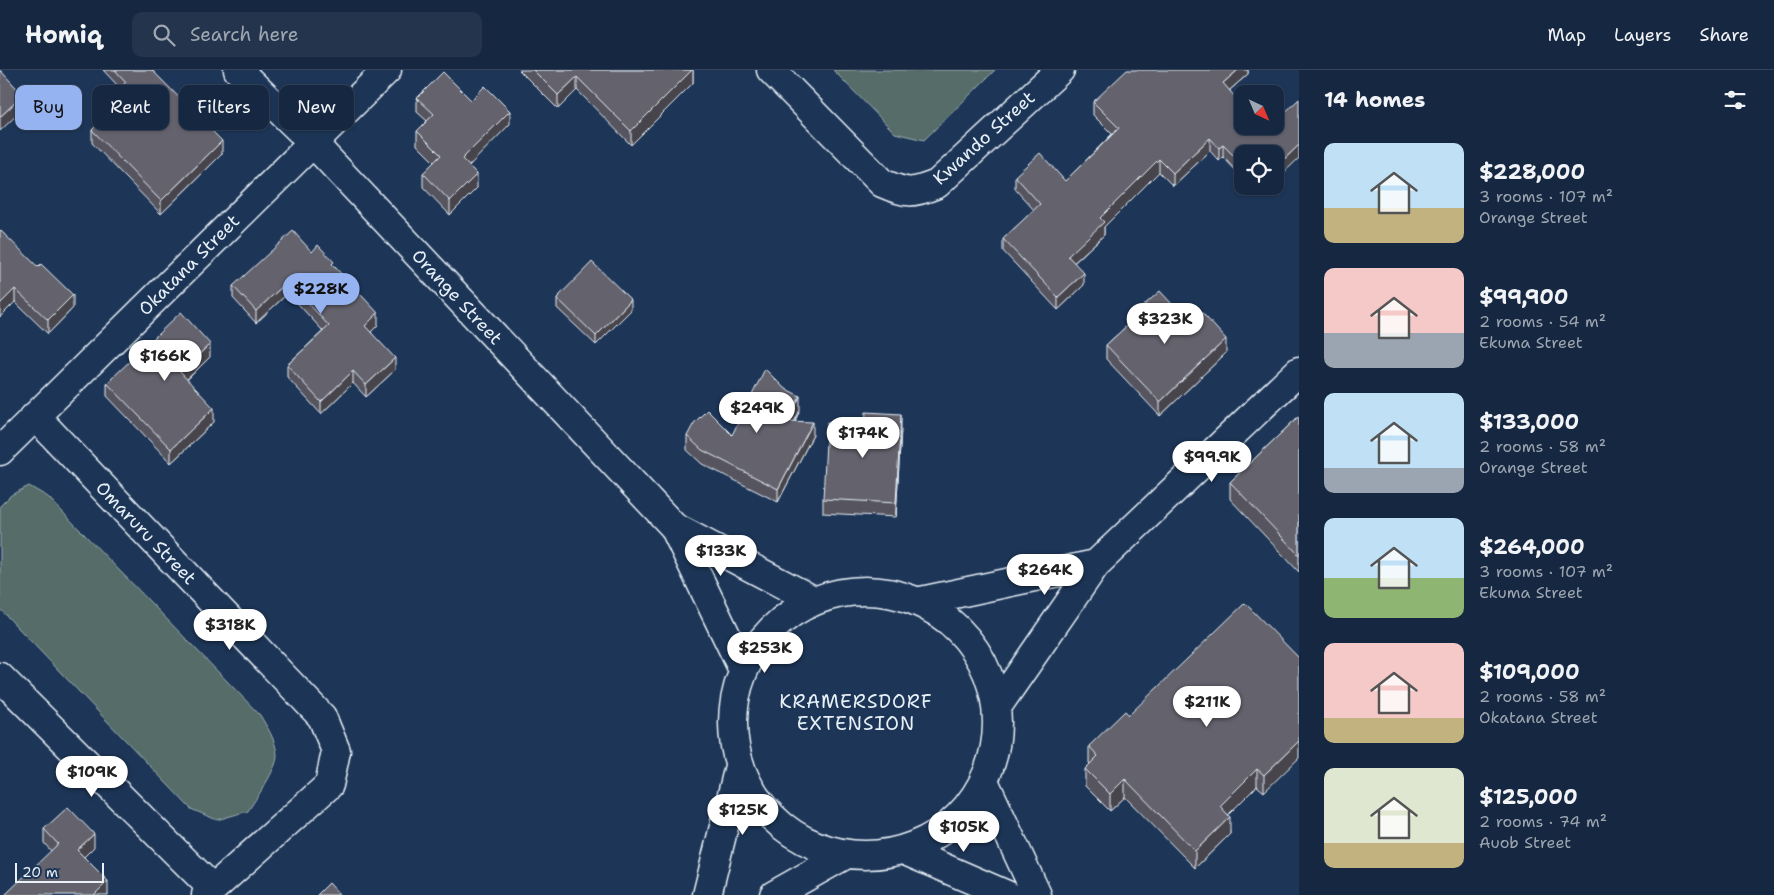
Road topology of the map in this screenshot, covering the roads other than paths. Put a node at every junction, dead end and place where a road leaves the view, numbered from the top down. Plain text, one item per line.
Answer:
1 (238, 70) edge
2 (387, 70) edge
3 (771, 70) edge
4 (1060, 70) edge
5 (313, 143) junction
6 (1299, 371) edge
7 (35, 416) junction
8 (0, 451) edge
9 (674, 527) junction
10 (1096, 564) junction
11 (813, 600) junction
12 (921, 602) junction
13 (743, 670) junction
14 (0, 677) edge
15 (997, 707) junction
16 (738, 766) junction
17 (984, 781) junction
18 (903, 850) junction
19 (845, 855) junction
20 (210, 892) edge
21 (706, 895) edge
22 (774, 895) edge
23 (1007, 895) edge
24 (1037, 895) edge

1 - 5 street, Orange Street
2 - 5 street, Okatana Street
3 - 4 street, Kwando Street
5 - 7 street, Okatana Street
5 - 9 street, Orange Street
6 - 10 street
7 - 8 street, Okatana Street
7 - 20 street, Omaruru Street
9 - 11 street, Orange Street
9 - 13 street, Orange Street
10 - 12 street
10 - 15 street
11 - 12 street
11 - 13 street
12 - 15 street
13 - 16 street
14 - 20 street
15 - 17 street
16 - 19 street
16 - 21 street
17 - 18 street
17 - 24 street
18 - 19 street
18 - 23 street
19 - 22 street

